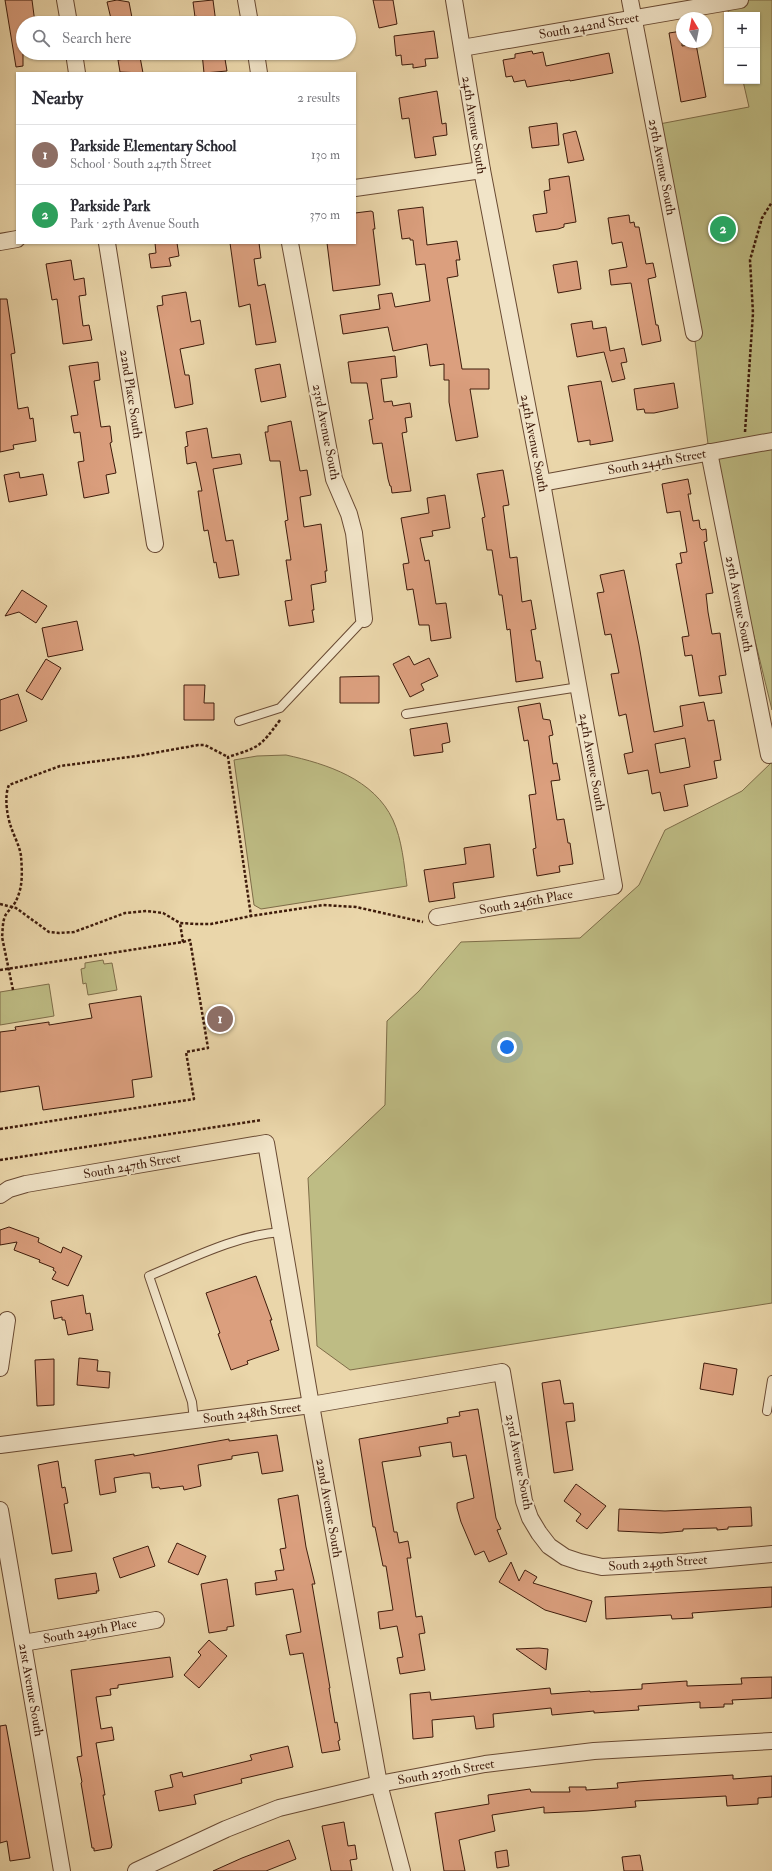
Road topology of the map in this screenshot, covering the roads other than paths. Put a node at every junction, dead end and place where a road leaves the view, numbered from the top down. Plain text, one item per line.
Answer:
1 (65, 0) edge
2 (246, 0) edge
3 (454, 0) edge
4 (630, 0) edge
5 (740, 0) edge
6 (68, 16) edge
7 (249, 16) edge
8 (634, 18) junction
9 (462, 48) junction
10 (75, 60) edge
11 (257, 60) edge
12 (77, 72) edge
13 (259, 72) edge
14 (482, 170) junction
15 (356, 188) edge
16 (16, 239) edge
17 (0, 242) edge
18 (107, 244) edge
19 (290, 244) edge
20 (694, 333) dead end
21 (772, 441) edge
22 (710, 452) junction
23 (542, 483) junction
24 (155, 544) dead end
25 (364, 619) joint
26 (579, 687) junction
27 (406, 714) dead end
28 (239, 721) dead end
29 (769, 755) dead end
30 (614, 886) joint
31 (432, 920) road end
32 (266, 1143) joint
33 (0, 1195) edge
34 (281, 1232) junction
35 (7, 1320) dead end
36 (0, 1368) edge
37 (502, 1372) joint
38 (772, 1380) edge
39 (311, 1405) junction
40 (767, 1411) dead end
41 (194, 1420) junction
42 (0, 1445) edge
43 (0, 1510) edge
44 (550, 1546) joint
45 (772, 1554) edge
46 (156, 1620) dead end
47 (23, 1642) junction
48 (772, 1741) edge
49 (379, 1784) junction
50 (62, 1871) edge
51 (136, 1871) edge
52 (402, 1871) edge

1 - 6 street
2 - 7 street
3 - 9 street, 24th Avenue South
4 - 8 street, 25th Avenue South
5 - 8 street, South 242nd Street
8 - 9 street, South 242nd Street
8 - 20 street, 25th Avenue South
9 - 14 street, 24th Avenue South
10 - 12 street
11 - 13 street
14 - 15 street
14 - 23 street, 24th Avenue South
16 - 17 street
18 - 24 street, 22nd Place South
19 - 25 street, 23rd Avenue South
21 - 22 street, South 244th Street
22 - 23 street, South 244th Street
22 - 29 street, 25th Avenue South
23 - 26 street, 24th Avenue South
25 - 28 lane
26 - 27 lane
26 - 30 street, 24th Avenue South
30 - 31 street, South 246th Place
32 - 33 street, South 247th Street
32 - 34 street, 22nd Avenue South
34 - 39 street, 22nd Avenue South
34 - 41 lane
35 - 36 street
37 - 39 street, South 248th Street
37 - 44 street, 23rd Avenue South
38 - 40 lane
39 - 41 street, South 248th Street
39 - 49 street, 22nd Avenue South
41 - 42 street, South 248th Street
43 - 47 street, 21st Avenue South
44 - 45 street, South 249th Street
46 - 47 street, South 249th Place
47 - 50 street, 21st Avenue South
48 - 49 street, South 250th Street
49 - 51 street, South 250th Street
49 - 52 street, 22nd Avenue South

